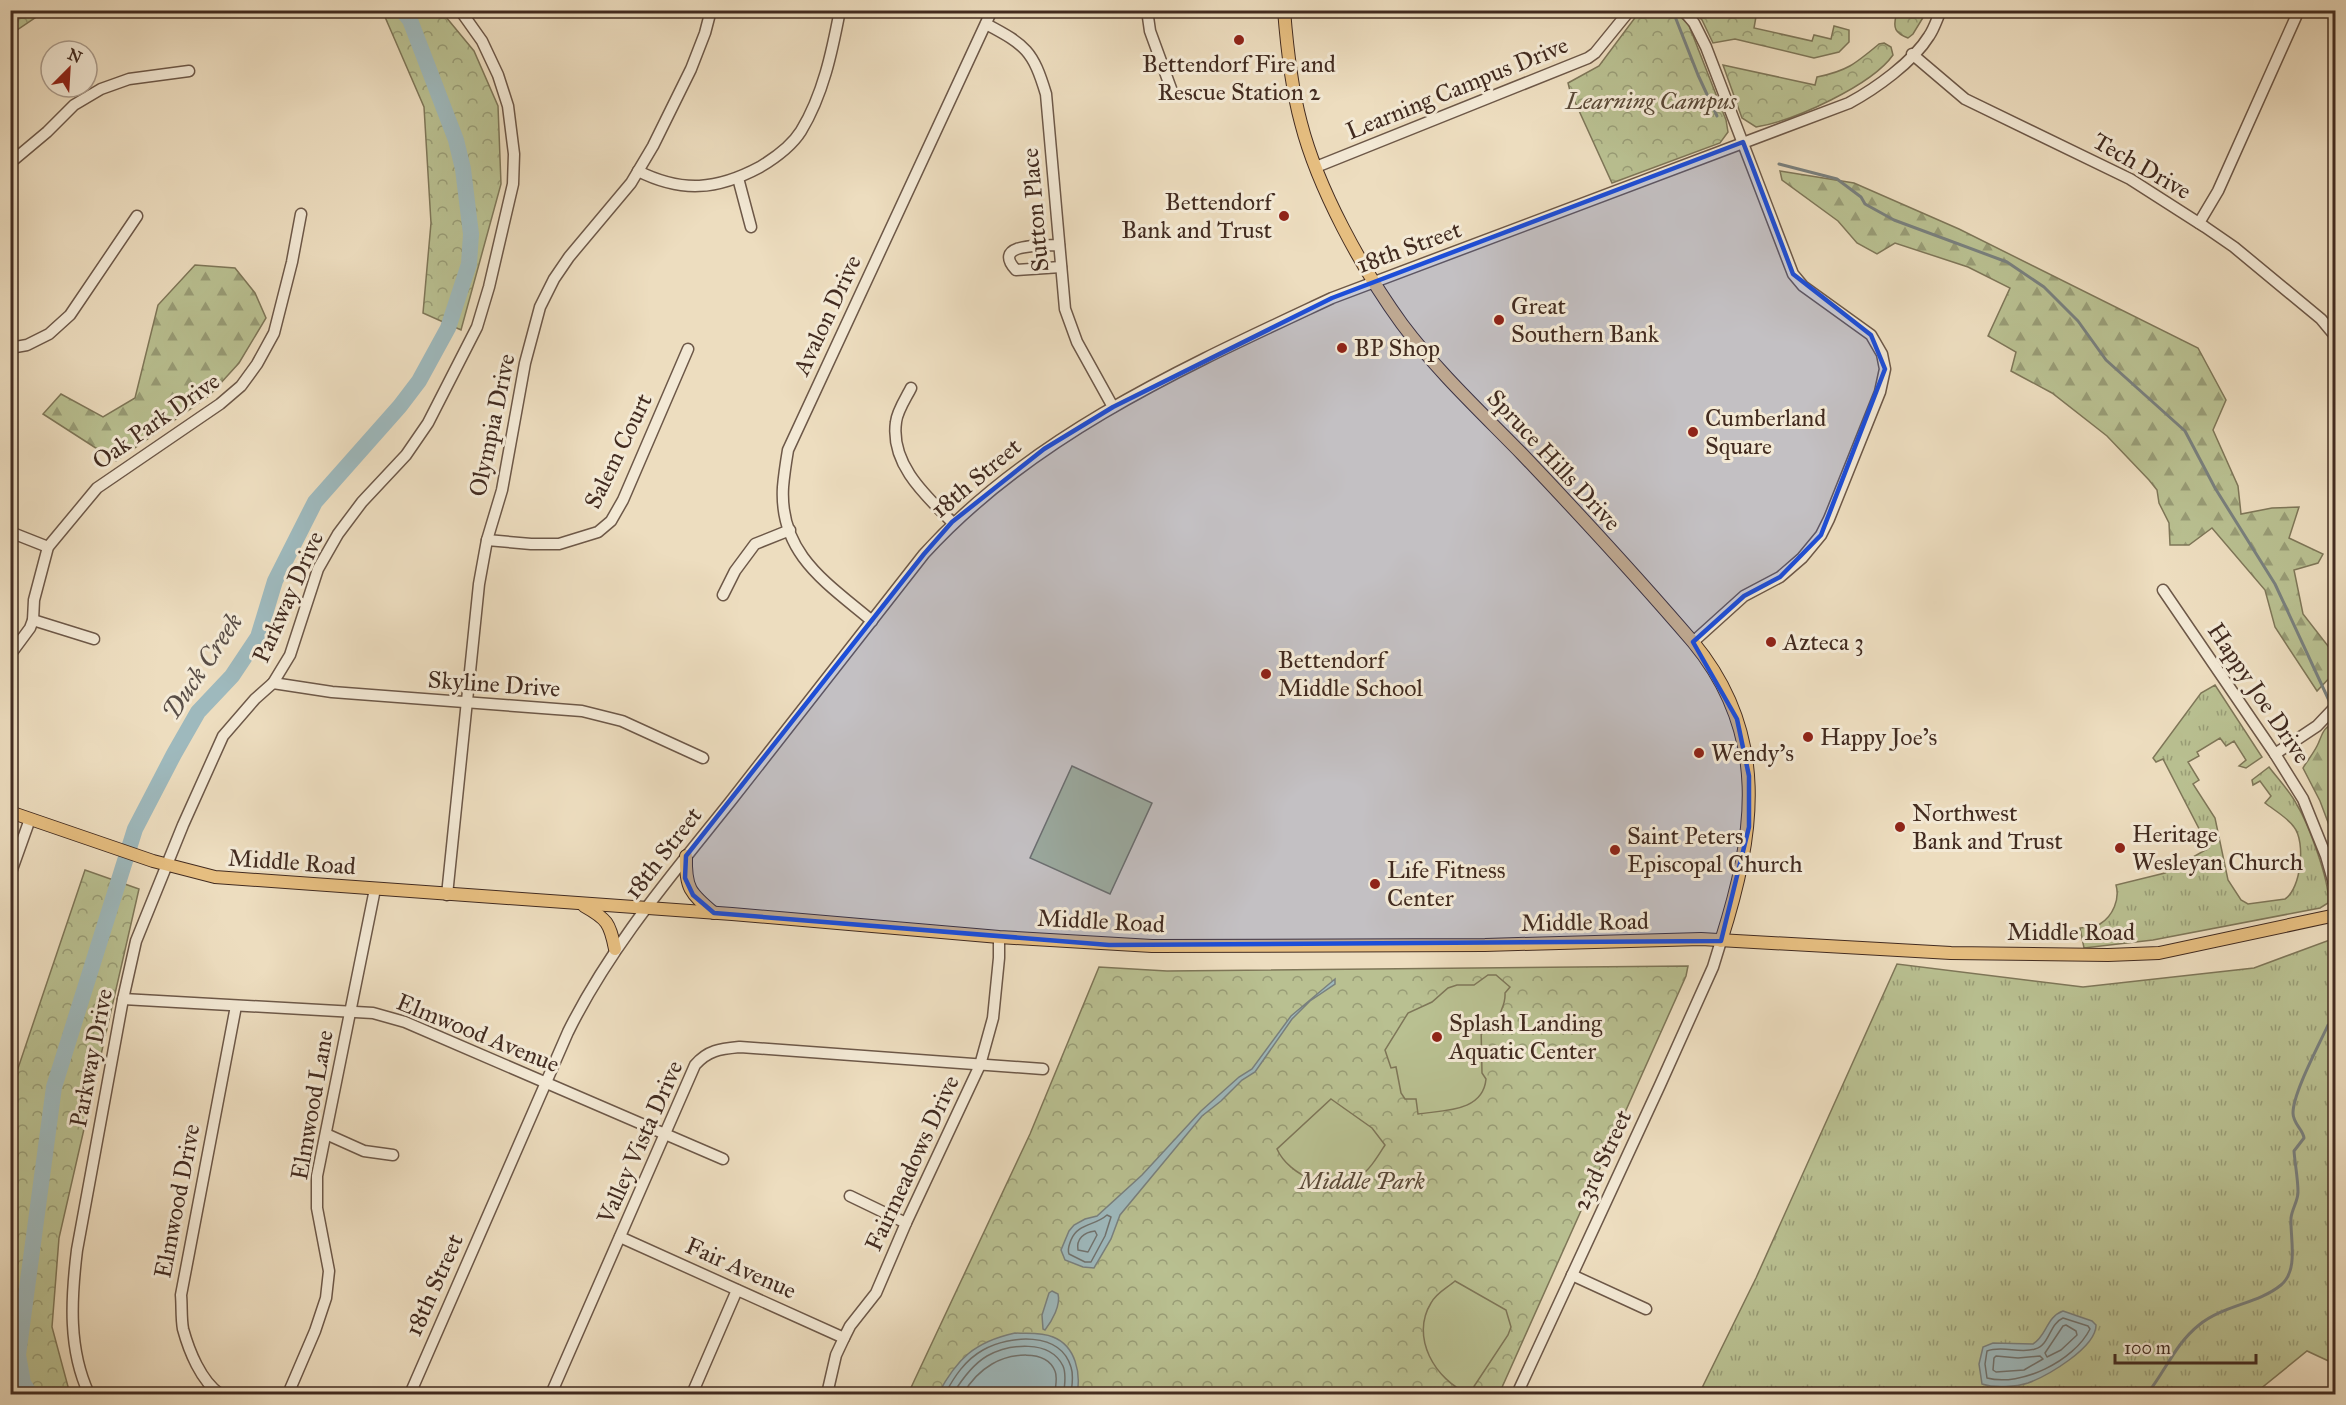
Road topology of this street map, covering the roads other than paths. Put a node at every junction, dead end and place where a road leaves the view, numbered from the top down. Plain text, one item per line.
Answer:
1 (460, 10) edge
2 (711, 10) edge
3 (840, 10) edge
4 (992, 10) edge
5 (1147, 10) edge
6 (1284, 10) edge
7 (1630, 10) edge
8 (1683, 10) edge
9 (1941, 10) edge
10 (2299, 10) edge
11 (986, 24) junction
12 (1912, 54) junction
13 (189, 71) dead end
14 (1173, 94) dead end
15 (1743, 142) junction
16 (10, 163) edge
17 (1316, 167) junction
18 (638, 171) junction
19 (738, 178) junction
20 (301, 214) dead end
21 (137, 216) dead end
22 (2199, 223) junction
23 (751, 227) dead end
24 (1059, 245) junction
25 (1060, 267) junction
26 (1374, 282) junction
27 (2336, 337) edge
28 (10, 348) edge
29 (688, 349) dead end
30 (911, 388) dead end
31 (1113, 407) junction
32 (952, 522) junction
33 (790, 530) junction
34 (10, 532) edge
35 (488, 540) junction
36 (48, 547) junction
37 (2163, 590) dead end
38 (723, 595) dead end
39 (33, 620) junction
40 (872, 621) junction
41 (94, 639) dead end
42 (1693, 642) junction
43 (10, 655) edge
44 (273, 683) junction
45 (468, 703) junction
46 (2336, 706) edge
47 (2275, 754) junction
48 (703, 758) dead end
49 (10, 812) edge
50 (30, 819) junction
51 (686, 856) junction
52 (166, 865) junction
53 (10, 874) edge
54 (375, 889) junction
55 (2336, 891) edge
56 (447, 895) junction
57 (581, 904) junction
58 (646, 908) junction
59 (714, 913) junction
60 (2336, 915) edge
61 (999, 937) junction
62 (1721, 941) junction
63 (615, 949) junction
64 (123, 999) junction
65 (236, 1006) junction
66 (351, 1012) junction
67 (980, 1065) junction
68 (1042, 1069) dead end
69 (546, 1083) junction
70 (665, 1133) junction
71 (326, 1134) junction
72 (393, 1155) dead end
73 (723, 1158) dead end
74 (850, 1196) dead end
75 (906, 1223) junction
76 (620, 1237) junction
77 (1572, 1275) junction
78 (737, 1290) junction
79 (1646, 1309) dead end
80 (844, 1338) junction
81 (89, 1395) edge
82 (220, 1395) edge
83 (288, 1395) edge
84 (410, 1395) edge
85 (551, 1395) edge
86 (692, 1395) edge
87 (827, 1395) edge
88 (1517, 1395) edge

1 - 44 street, Parkway Drive
2 - 18 street, Olympia Drive
3 - 19 street
4 - 11 street, Avalon Drive
5 - 14 street
6 - 17 main road, Spruce Hills Drive
7 - 17 street, Learning Campus Drive
8 - 15 street
9 - 12 street, 18th Street
10 - 22 street
11 - 24 street, Sutton Place
11 - 33 street, Avalon Drive
12 - 15 street, 18th Street
12 - 22 street, Tech Drive
13 - 16 street
15 - 26 street, 18th Street
15 - 42 street
17 - 26 main road, Spruce Hills Drive
18 - 19 street
18 - 35 street, Olympia Drive
19 - 23 street
20 - 36 street, Oak Park Drive
21 - 28 street
22 - 27 street, Tech Drive
24 - 25 street, Sutton Place
24 - 25 street
25 - 31 street, Sutton Place
26 - 31 street, 18th Street
26 - 42 main road, Spruce Hills Drive
29 - 35 street, Salem Court
30 - 32 street
31 - 32 street, 18th Street
32 - 40 street, 18th Street
33 - 38 street
33 - 40 street, Avalon Drive
34 - 36 street
35 - 45 street, Olympia Drive
36 - 39 street, Oak Park Drive
37 - 47 street, Happy Joe Drive
39 - 41 street
39 - 43 street, Oak Park Drive
40 - 51 street, 18th Street
42 - 62 main road, Spruce Hills Drive
44 - 45 street, Skyline Drive
44 - 52 street, Parkway Drive
45 - 48 street, Skyline Drive
45 - 56 street, Olympia Drive
46 - 47 street
47 - 55 street, Happy Joe Drive
49 - 50 main road, Middle Road
50 - 52 main road, Middle Road
50 - 53 street
51 - 58 street, 18th Street
51 - 59 main road
52 - 54 main road, Middle Road
52 - 64 street, Parkway Drive
54 - 56 main road, Middle Road
54 - 66 street, Elmwood Lane
56 - 57 main road, Middle Road
57 - 58 main road, Middle Road
57 - 63 main road, Middle Road
58 - 59 main road, Middle Road
58 - 63 street, 18th Street
59 - 61 main road, Middle Road
60 - 62 main road, Middle Road
61 - 62 main road, Middle Road
61 - 67 street, Fairmeadows Drive
62 - 77 street, 23rd Street
63 - 69 street, 18th Street
64 - 65 street, Elmwood Avenue
64 - 81 street, Parkway Drive
65 - 66 street, Elmwood Avenue
65 - 82 street, Elmwood Drive
66 - 69 street, Elmwood Avenue
66 - 71 street, Elmwood Lane
67 - 68 street, Valley Vista Drive
67 - 70 street, Valley Vista Drive
67 - 75 street, Fairmeadows Drive
69 - 70 street, Elmwood Avenue
69 - 84 street, 18th Street
70 - 73 street, Elmwood Avenue
70 - 76 street, Valley Vista Drive
71 - 72 street
71 - 83 street, Elmwood Lane
74 - 75 street
75 - 80 street, Fairmeadows Drive
76 - 78 street, Fair Avenue
76 - 85 street, Valley Vista Drive
77 - 79 street
77 - 88 street, 23rd Street
78 - 80 street, Fair Avenue
78 - 86 street
80 - 87 street, Fairmeadows Drive

